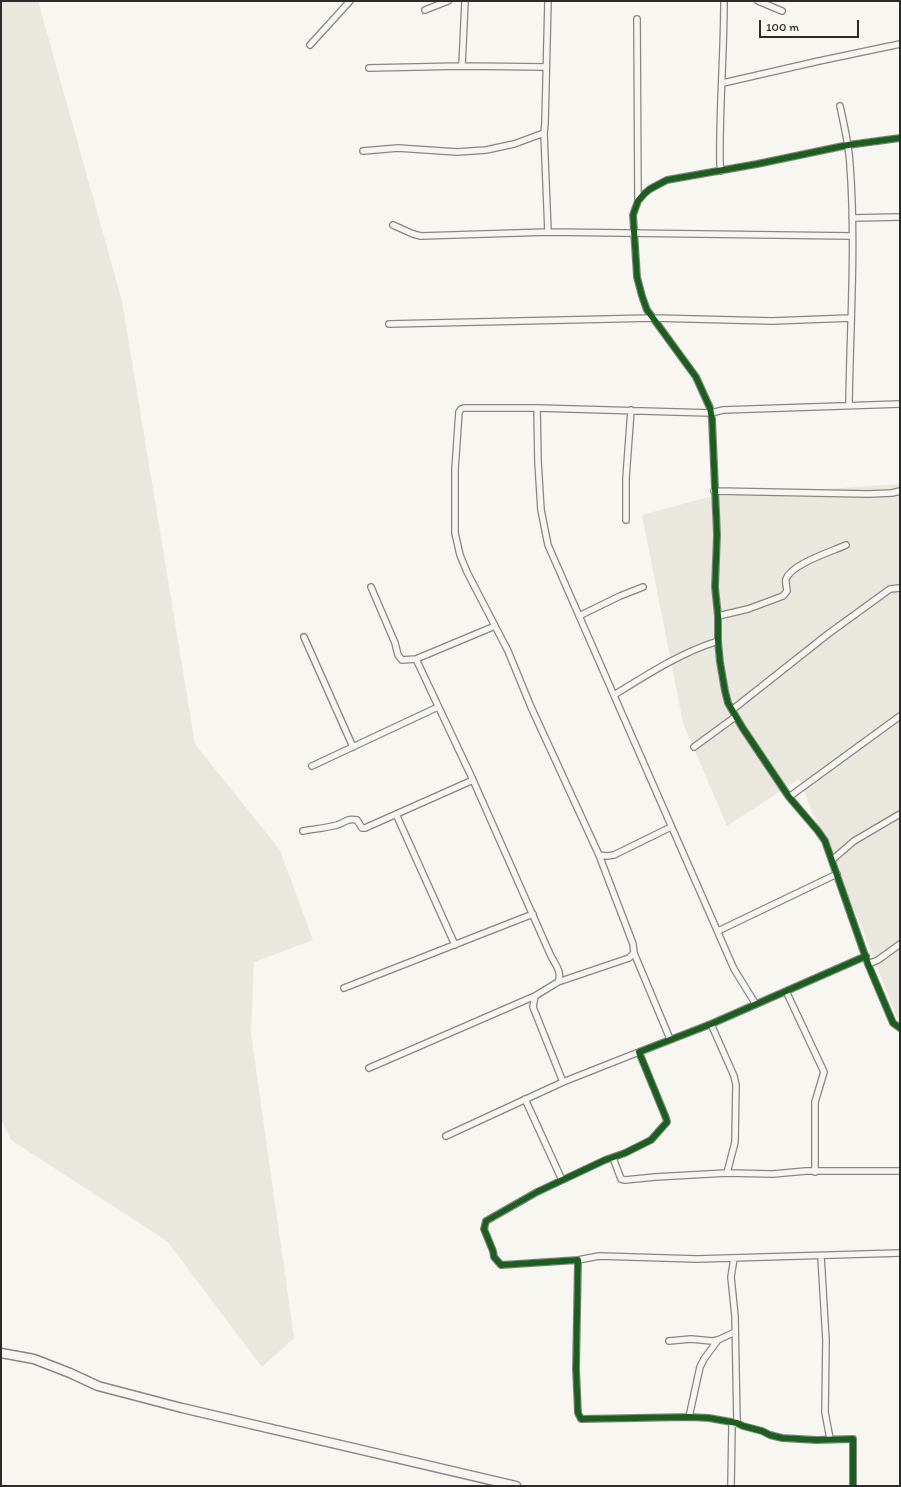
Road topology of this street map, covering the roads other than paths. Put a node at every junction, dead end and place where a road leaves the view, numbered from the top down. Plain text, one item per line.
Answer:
1 (350, 1) edge
2 (448, 1) edge
3 (465, 1) edge
4 (548, 1) edge
5 (724, 1) edge
6 (758, 1) edge
7 (425, 10) dead end
8 (782, 11) dead end
9 (638, 19) dead end
10 (900, 44) edge
11 (310, 45) dead end
12 (462, 66) junction
13 (546, 67) junction
14 (369, 68) dead end
15 (723, 83) junction
16 (840, 106) dead end
17 (544, 133) junction
18 (900, 138) edge
19 (848, 145) junction
20 (363, 151) dead end
21 (722, 171) junction
22 (638, 201) junction
23 (900, 217) edge
24 (852, 218) junction
25 (393, 225) dead end
26 (548, 232) junction
27 (635, 233) junction
28 (852, 236) junction
29 (653, 318) junction
30 (851, 318) junction
31 (389, 324) dead end
32 (900, 404) edge
33 (849, 405) junction
34 (537, 408) junction
35 (631, 410) junction
36 (711, 413) junction
37 (900, 490) edge
38 (714, 491) junction
39 (626, 520) dead end
40 (846, 545) dead end
41 (371, 587) dead end
42 (642, 587) dead end
43 (900, 588) edge
44 (579, 616) junction
45 (718, 616) junction
46 (495, 626) junction
47 (304, 637) dead end
48 (718, 641) junction
49 (416, 659) junction
50 (614, 695) junction
51 (438, 707) junction
52 (732, 710) junction
53 (900, 716) edge
54 (735, 717) junction
55 (353, 747) junction
56 (694, 747) dead end
57 (312, 766) dead end
58 (473, 780) junction
59 (789, 797) junction
60 (396, 814) junction
61 (900, 814) edge
62 (671, 827) junction
63 (302, 831) dead end
64 (599, 854) junction
65 (832, 860) junction
66 (837, 874) junction
67 (533, 914) junction
68 (718, 932) junction
69 (900, 944) edge
70 (455, 945) junction
71 (634, 953) junction
72 (866, 956) junction
73 (868, 964) junction
74 (558, 982) junction
75 (344, 988) dead end
76 (786, 991) junction
77 (535, 996) junction
78 (755, 1003) junction
79 (711, 1024) junction
80 (900, 1028) edge
81 (670, 1040) junction
82 (638, 1052) junction
83 (369, 1068) dead end
84 (563, 1082) junction
85 (525, 1099) junction
86 (446, 1136) dead end
87 (613, 1158) junction
88 (900, 1171) edge
89 (815, 1172) junction
90 (727, 1173) junction
91 (562, 1180) junction
92 (900, 1253) edge
93 (821, 1257) junction
94 (734, 1258) junction
95 (578, 1260) junction
96 (735, 1332) junction
97 (718, 1340) junction
98 (670, 1341) dead end
99 (1, 1353) edge
100 (689, 1417) junction
101 (737, 1424) junction
102 (830, 1439) junction
103 (516, 1486) edge
104 (731, 1486) edge
105 (854, 1486) edge

1 - 11 street
2 - 7 street
3 - 12 street
4 - 13 street
5 - 15 street
6 - 8 street
9 - 22 street
10 - 15 street
12 - 13 street
12 - 14 street
13 - 17 street
15 - 21 street
16 - 19 street
17 - 20 street
17 - 26 street
18 - 19 street
19 - 21 street
19 - 24 street
21 - 22 street
22 - 27 street
23 - 24 street
24 - 28 street
25 - 26 street
26 - 27 street
27 - 28 street
27 - 29 street
28 - 30 street
29 - 30 street
29 - 31 street
29 - 36 street
30 - 33 street
32 - 33 street
33 - 36 street
34 - 35 street
34 - 44 street
34 - 46 street
35 - 36 street
35 - 39 street
36 - 38 street
37 - 38 street
38 - 45 street
40 - 45 street
41 - 49 street
42 - 44 street
43 - 52 street
44 - 50 street
45 - 48 street
46 - 49 street
46 - 64 street
47 - 55 street
48 - 50 street
48 - 52 street
49 - 51 street
50 - 62 street
51 - 55 street
51 - 58 street
52 - 54 street
53 - 59 street
54 - 56 street
54 - 59 street
55 - 57 street
58 - 60 street
58 - 67 street
59 - 65 street
60 - 63 street
60 - 70 street
61 - 65 street
62 - 64 street
62 - 68 street
64 - 71 street
65 - 66 street
66 - 68 street
66 - 72 street
67 - 70 street
67 - 74 street
68 - 78 street
69 - 73 street
70 - 75 street
71 - 74 street
71 - 81 street
72 - 73 street
72 - 76 street
73 - 80 street
74 - 77 street
76 - 78 street
76 - 89 street
77 - 83 street
77 - 84 street
78 - 79 street
79 - 81 street
79 - 90 street
81 - 82 street
82 - 84 street
82 - 87 street
84 - 85 street
85 - 86 street
85 - 91 street
87 - 90 street
87 - 91 street
88 - 89 street
89 - 90 street
91 - 95 street
92 - 93 street
93 - 94 street
93 - 102 street
94 - 95 street
94 - 96 street
95 - 100 street
96 - 97 street
96 - 101 street
97 - 98 street
97 - 100 street
99 - 103 main road
100 - 101 street
101 - 102 street
101 - 104 street
102 - 105 street

